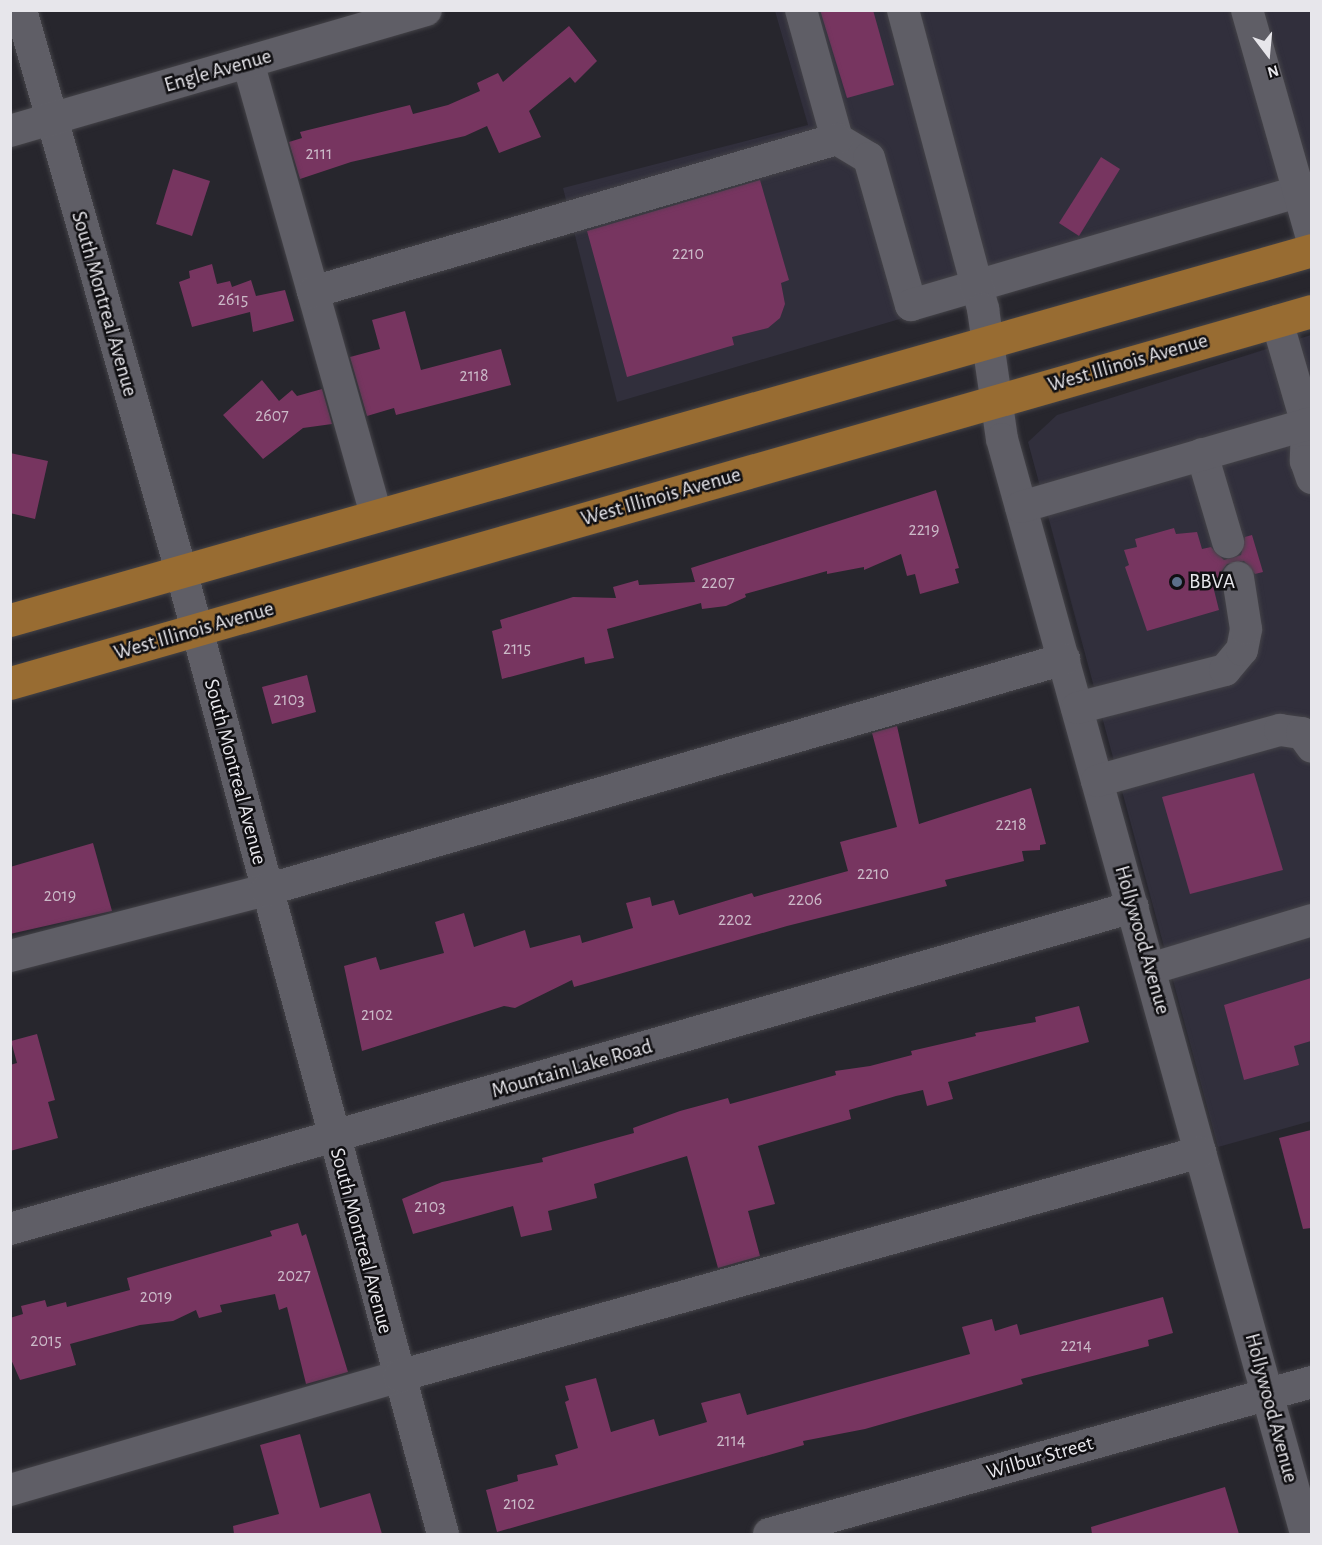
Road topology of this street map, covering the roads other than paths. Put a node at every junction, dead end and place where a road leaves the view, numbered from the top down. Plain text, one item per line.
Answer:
1 (21, 10) edge
2 (426, 10) edge
3 (801, 10) edge
4 (903, 10) edge
5 (1247, 10) edge
6 (248, 62) junction
7 (51, 119) junction
8 (10, 131) edge
9 (837, 138) junction
10 (1305, 189) edge
11 (1311, 238) edge
12 (1311, 250) edge
13 (976, 285) junction
14 (313, 292) junction
15 (1311, 311) edge
16 (1277, 321) junction
17 (987, 343) junction
18 (996, 402) junction
19 (1309, 424) edge
20 (1202, 454) junction
21 (1311, 478) edge
22 (1021, 507) junction
23 (376, 515) junction
24 (1228, 542) dead end
25 (181, 571) junction
26 (1238, 578) dead end
27 (10, 620) edge
28 (197, 630) junction
29 (1064, 659) junction
30 (10, 683) edge
31 (1077, 708) junction
32 (1311, 747) edge
33 (1097, 781) junction
34 (266, 890) junction
35 (1133, 907) junction
36 (1311, 920) edge
37 (10, 956) edge
38 (1150, 969) junction
39 (333, 1137) junction
40 (1200, 1152) junction
41 (10, 1229) edge
42 (399, 1377) junction
43 (1311, 1382) edge
44 (1267, 1395) junction
45 (10, 1490) edge
46 (443, 1534) edge
47 (770, 1534) edge
48 (1306, 1534) edge

1 - 7 street, South Montreal Avenue
2 - 6 street, Engle Avenue
3 - 9 street
4 - 13 street, Hollywood Avenue
5 - 10 street
6 - 7 street, Engle Avenue
6 - 14 street
7 - 8 street, Engle Avenue
7 - 25 street, South Montreal Avenue
9 - 13 street
9 - 14 street
10 - 11 street
10 - 13 street
12 - 17 main road
13 - 17 street, Hollywood Avenue
14 - 23 street
15 - 16 main road, West Illinois Avenue
16 - 18 main road, West Illinois Avenue
16 - 19 street
17 - 18 street, Hollywood Avenue
17 - 23 main road
18 - 22 street, Hollywood Avenue
18 - 28 main road, West Illinois Avenue
19 - 20 street
19 - 21 street
20 - 22 street
20 - 24 street
22 - 29 street, Hollywood Avenue
23 - 25 main road
25 - 27 main road
25 - 28 street, South Montreal Avenue
26 - 31 street
28 - 30 main road, West Illinois Avenue
28 - 34 street, South Montreal Avenue
29 - 31 street, Hollywood Avenue
29 - 34 street
31 - 33 street, Hollywood Avenue
32 - 33 street
33 - 35 street, Hollywood Avenue
34 - 37 street
34 - 39 street, South Montreal Avenue
35 - 38 street, Hollywood Avenue
35 - 39 street, Mountain Lake Road
36 - 38 street
38 - 40 street, Hollywood Avenue
39 - 41 street, Mountain Lake Road
39 - 42 street, South Montreal Avenue
40 - 42 street
40 - 44 street, Hollywood Avenue
42 - 45 street
42 - 46 street, South Montreal Avenue
43 - 44 street, Wilbur Street
44 - 47 street, Wilbur Street
44 - 48 street, Hollywood Avenue

